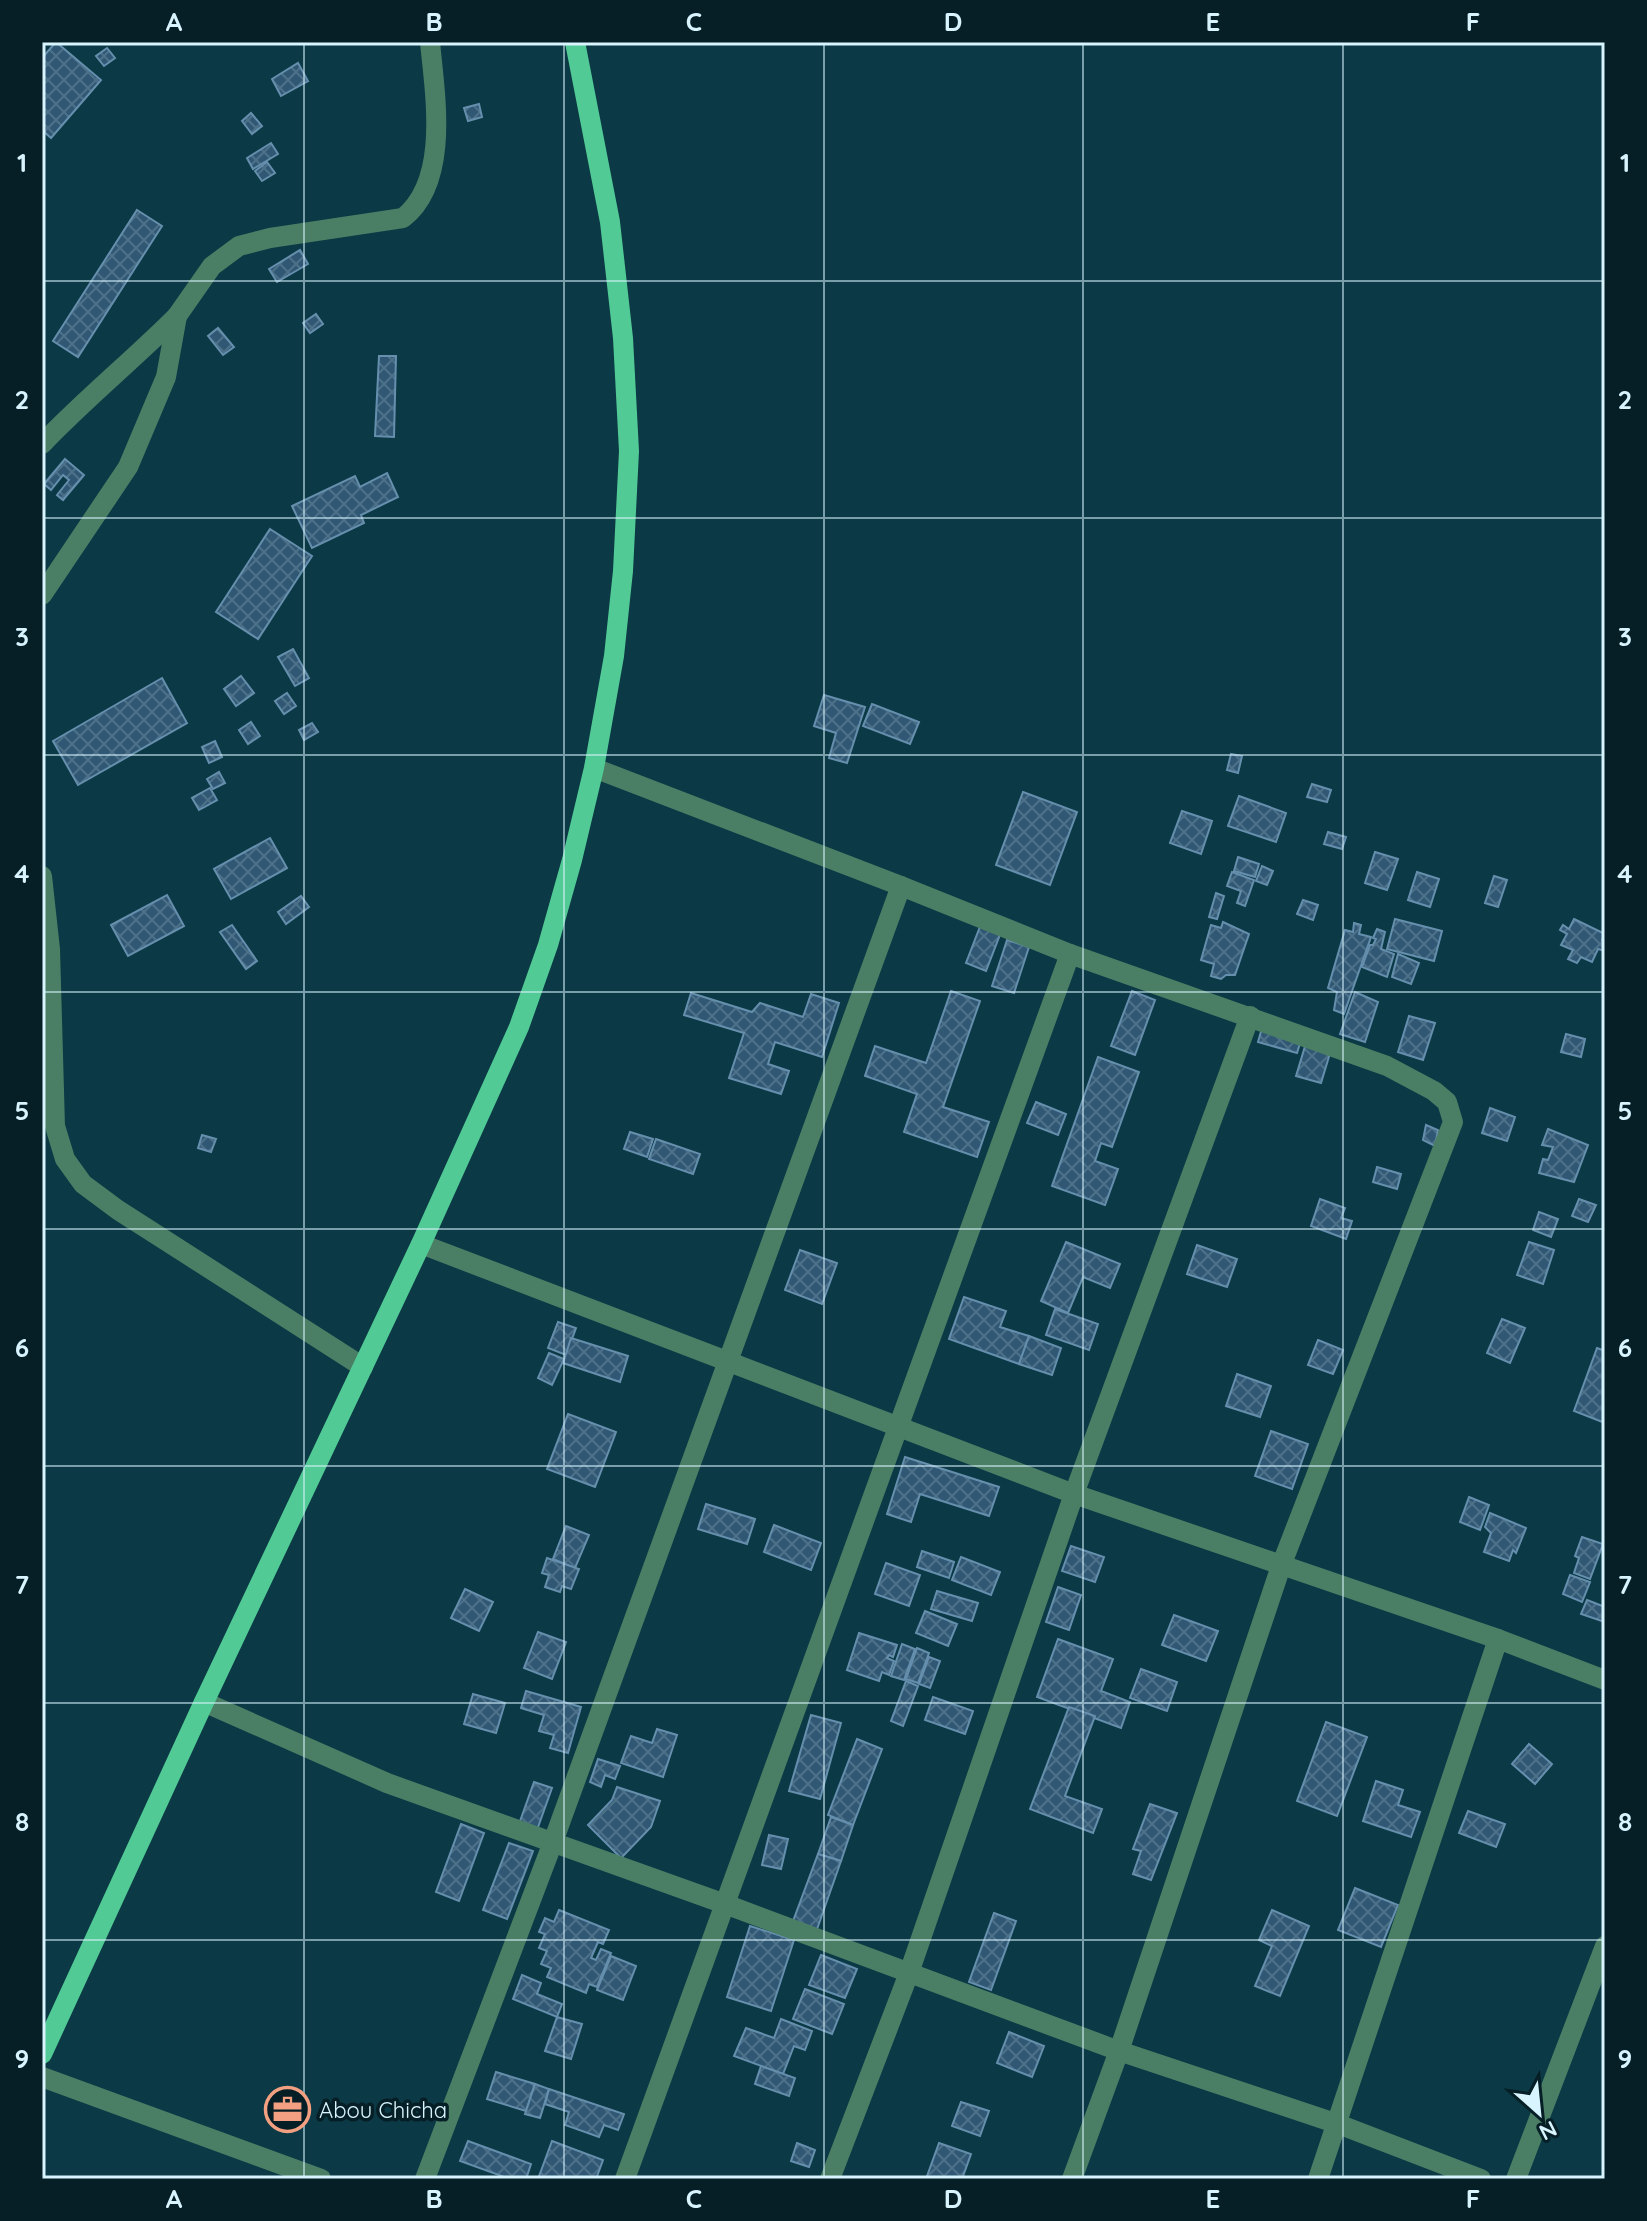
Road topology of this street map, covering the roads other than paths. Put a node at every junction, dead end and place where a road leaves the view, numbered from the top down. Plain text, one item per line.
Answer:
1 (430, 42) edge
2 (575, 42) edge
3 (177, 316) junction
4 (42, 444) edge
5 (42, 595) edge
6 (594, 768) junction
7 (42, 876) edge
8 (901, 886) junction
9 (1070, 954) junction
10 (1250, 1016) junction
11 (48, 1123) edge
12 (421, 1244) junction
13 (725, 1362) junction
14 (363, 1367) junction
15 (899, 1426) junction
16 (1074, 1494) junction
17 (1281, 1566) junction
18 (1498, 1639) junction
19 (1605, 1680) edge
20 (204, 1702) junction
21 (553, 1842) junction
22 (725, 1904) junction
23 (1605, 1946) edge
24 (909, 1973) junction
25 (1119, 2051) junction
26 (42, 2054) edge
27 (42, 2077) edge
28 (1338, 2124) junction
29 (321, 2179) edge
30 (425, 2179) edge
31 (625, 2179) edge
32 (830, 2179) edge
33 (1072, 2179) edge
34 (1318, 2179) edge
35 (1481, 2179) edge
36 (1516, 2179) edge

1 - 3 street
2 - 6 main road
3 - 4 street
3 - 5 street
6 - 8 street
6 - 12 main road
7 - 11 street
8 - 9 street
8 - 13 street
9 - 10 street
9 - 15 street
10 - 16 street
10 - 17 street
11 - 14 street
12 - 13 street
12 - 14 main road
13 - 15 street
13 - 21 street
14 - 20 main road
15 - 16 street
15 - 22 street
16 - 17 street
16 - 24 street
17 - 18 street
17 - 25 street
18 - 19 street
18 - 28 street
20 - 21 street
20 - 26 main road
21 - 22 street
21 - 30 street
22 - 24 street
22 - 31 street
23 - 36 street
24 - 25 street
24 - 32 street
25 - 28 street
25 - 33 street
27 - 29 street
28 - 34 street
28 - 35 street

